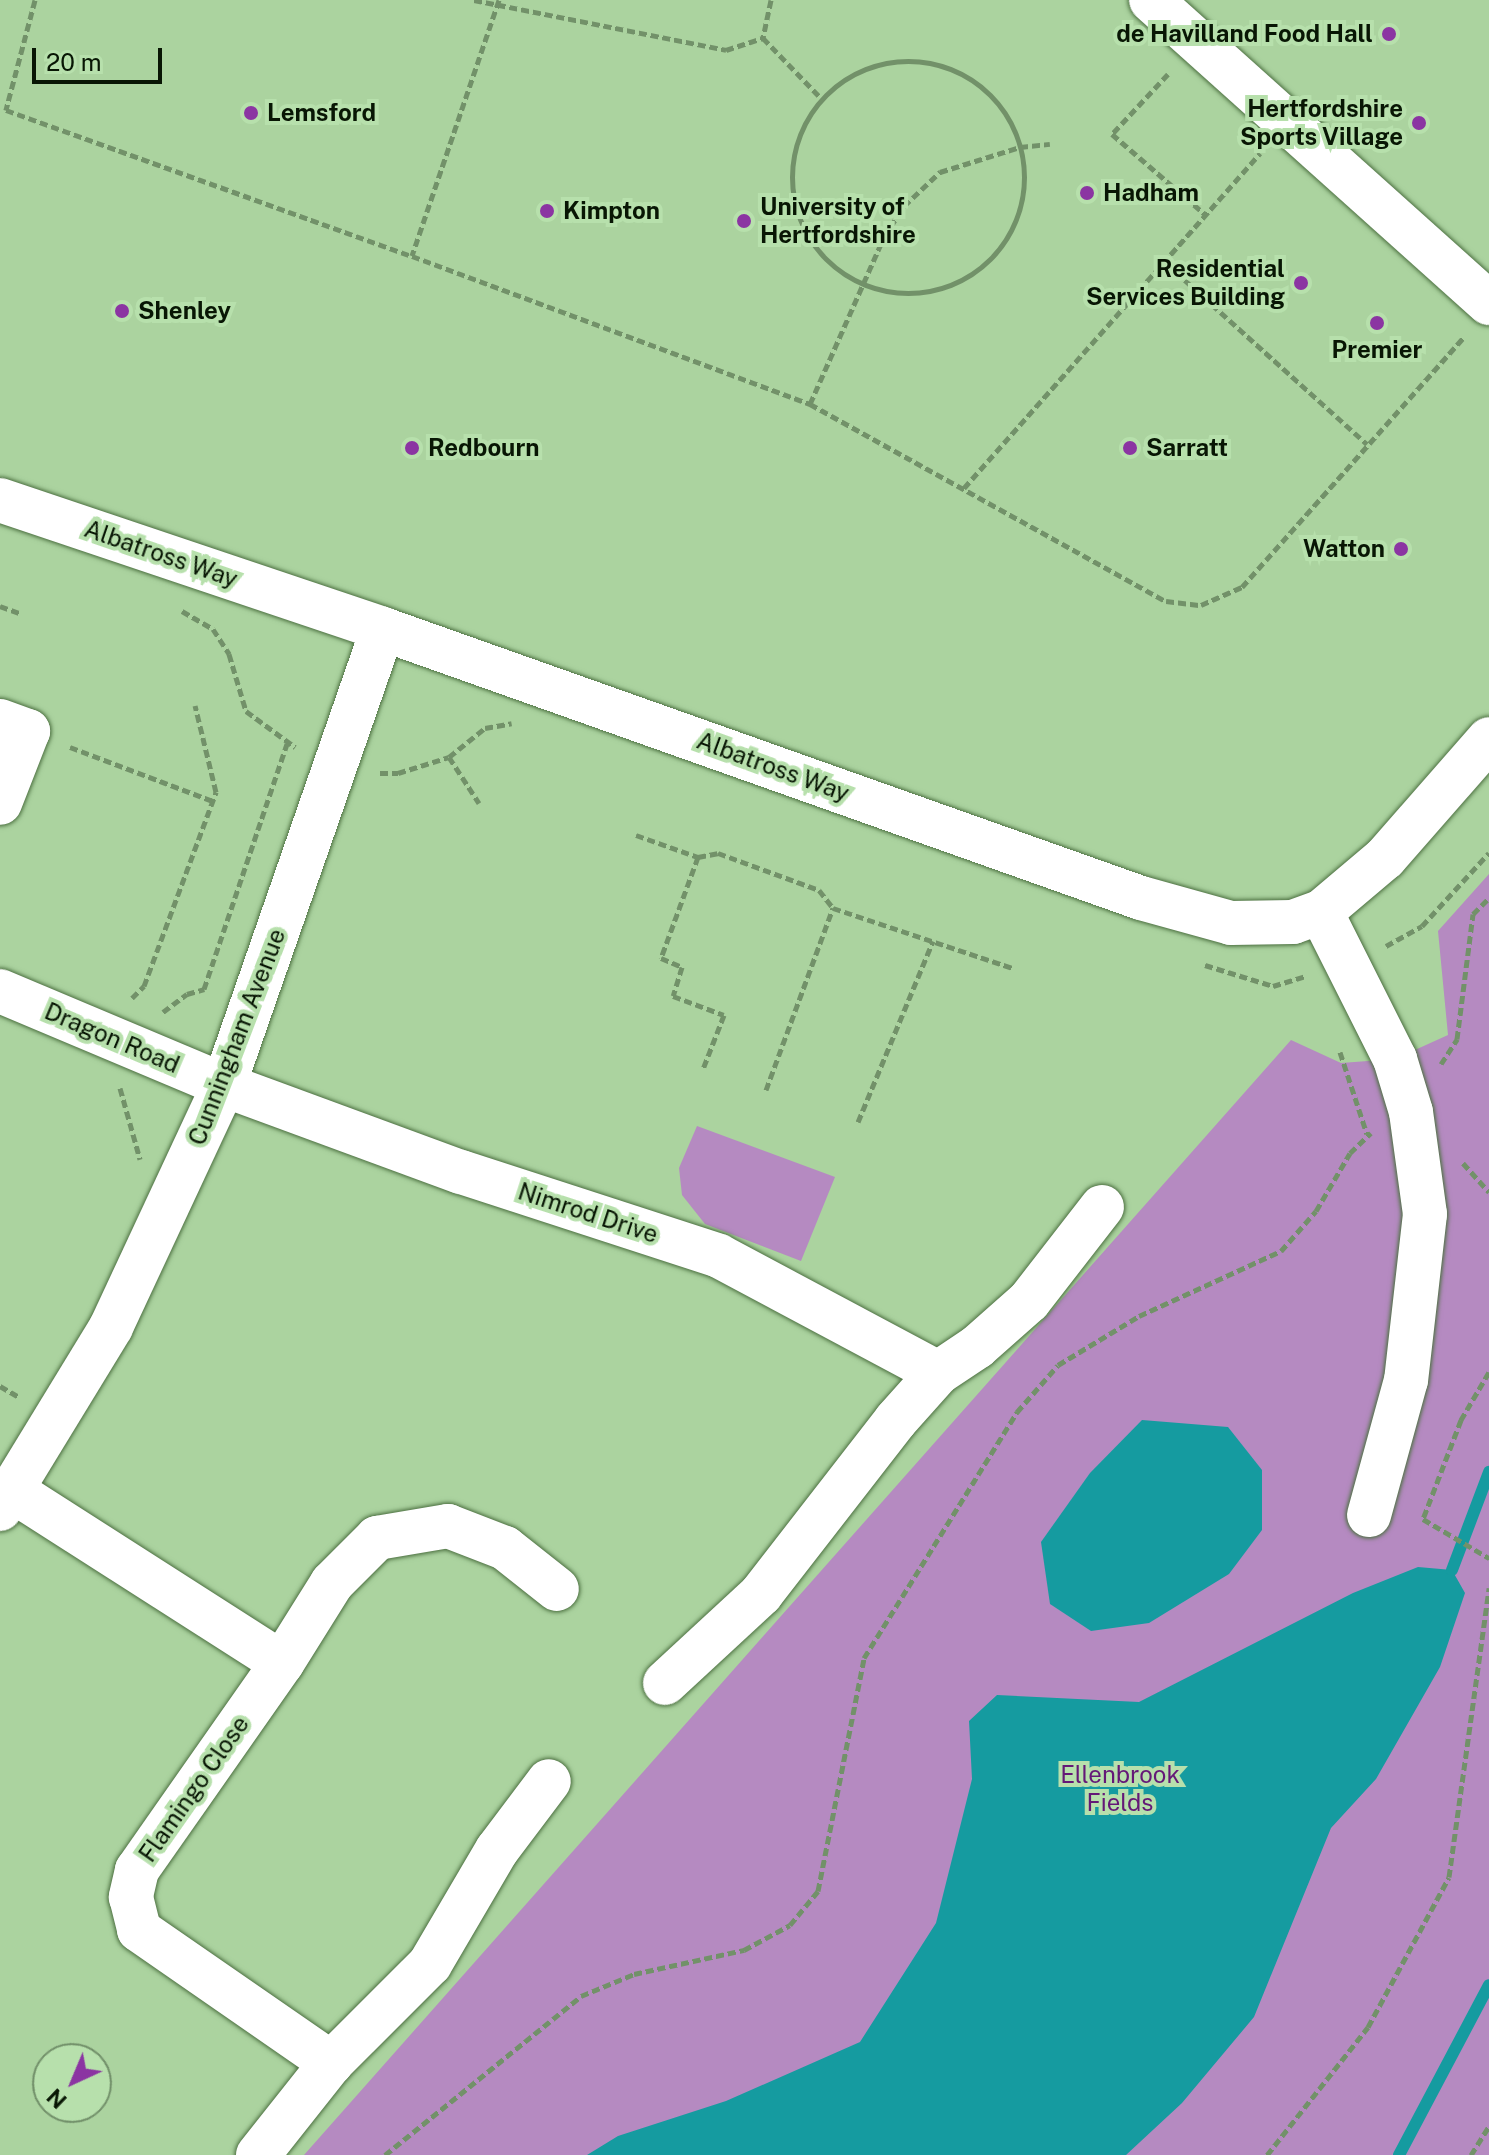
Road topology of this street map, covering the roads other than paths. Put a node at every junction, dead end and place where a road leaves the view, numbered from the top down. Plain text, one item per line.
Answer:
1 (1151, 0) edge
2 (1479, 318) edge
3 (0, 500) edge
4 (383, 629) junction
5 (14, 726) edge
6 (1489, 739) edge
7 (0, 803) edge
8 (1321, 912) junction
9 (0, 991) edge
10 (224, 1085) junction
11 (1102, 1207) dead end
12 (938, 1373) junction
13 (7, 1500) edge
14 (1369, 1515) dead end
15 (557, 1589) dead end
16 (282, 1663) junction
17 (665, 1683) dead end
18 (549, 1781) dead end
19 (331, 2063) junction
20 (258, 2155) edge

1 - 2 street
3 - 4 street, Albatross Way
4 - 8 street, Albatross Way
4 - 10 street, Cunningham Avenue
5 - 7 street
6 - 8 street, Albatross Way
8 - 14 street
9 - 10 street, Dragon Road
10 - 12 street, Nimrod Drive
10 - 13 street, Cunningham Avenue
11 - 12 street
12 - 17 street
13 - 16 street
15 - 16 street, Flamingo Close
16 - 19 street, Flamingo Close
18 - 19 street
19 - 20 street

